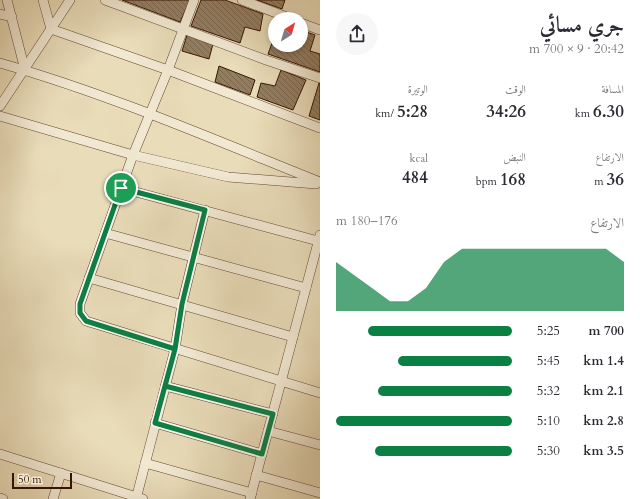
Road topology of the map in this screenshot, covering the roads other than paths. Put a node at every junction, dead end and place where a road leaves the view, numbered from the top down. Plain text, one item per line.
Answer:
1 (7, 0) edge
2 (43, 0) edge
3 (70, 0) edge
4 (105, 0) edge
5 (194, 0) edge
6 (242, 0) edge
7 (274, 12) edge
8 (0, 14) edge
9 (12, 17) junction
10 (308, 26) edge
11 (183, 28) junction
12 (51, 29) junction
13 (320, 30) edge
14 (0, 63) edge
15 (24, 70) junction
16 (168, 70) junction
17 (320, 78) edge
18 (0, 106) edge
19 (150, 114) junction
20 (0, 116) edge
21 (320, 128) edge
22 (133, 155) junction
23 (320, 183) edge
24 (121, 188) junction
25 (205, 210) junction
26 (105, 233) junction
27 (319, 238) edge
28 (194, 256) junction
29 (89, 278) junction
30 (306, 288) junction
31 (182, 304) junction
32 (293, 337) junction
33 (175, 349) junction
34 (282, 381) junction
35 (165, 386) junction
36 (320, 393) edge
37 (273, 414) junction
38 (155, 423) junction
39 (268, 431) junction
40 (320, 445) edge
41 (0, 454) edge
42 (262, 454) junction
43 (145, 463) junction
44 (61, 473) junction
45 (256, 475) junction
46 (320, 493) edge
47 (251, 496) edge
48 (0, 498) edge
49 (138, 498) edge
50 (3, 499) edge
51 (53, 499) edge

1 - 9 street
2 - 12 street
3 - 12 street
4 - 11 street
5 - 11 street
6 - 7 street
8 - 9 street
9 - 15 street
10 - 13 street
11 - 16 street
11 - 17 street
12 - 15 street
12 - 16 street
14 - 15 street
15 - 18 street
15 - 19 street
16 - 19 street
16 - 21 street
19 - 22 street
19 - 23 street
20 - 22 street
22 - 23 street
22 - 24 street
24 - 25 street
24 - 26 street
25 - 27 street
25 - 28 street
26 - 28 street
26 - 29 street
27 - 30 street
28 - 30 street
28 - 31 street
29 - 31 street
29 - 33 street
30 - 32 street
31 - 32 street
31 - 33 street
32 - 34 street
33 - 34 street
33 - 35 street
34 - 36 street
34 - 37 street
35 - 37 street
35 - 38 street
37 - 39 street
38 - 42 street
38 - 43 street
39 - 40 street
39 - 42 street
41 - 44 street
42 - 45 street
43 - 47 street
43 - 49 street
44 - 49 street
44 - 51 street
45 - 46 street
45 - 47 street
48 - 50 street

